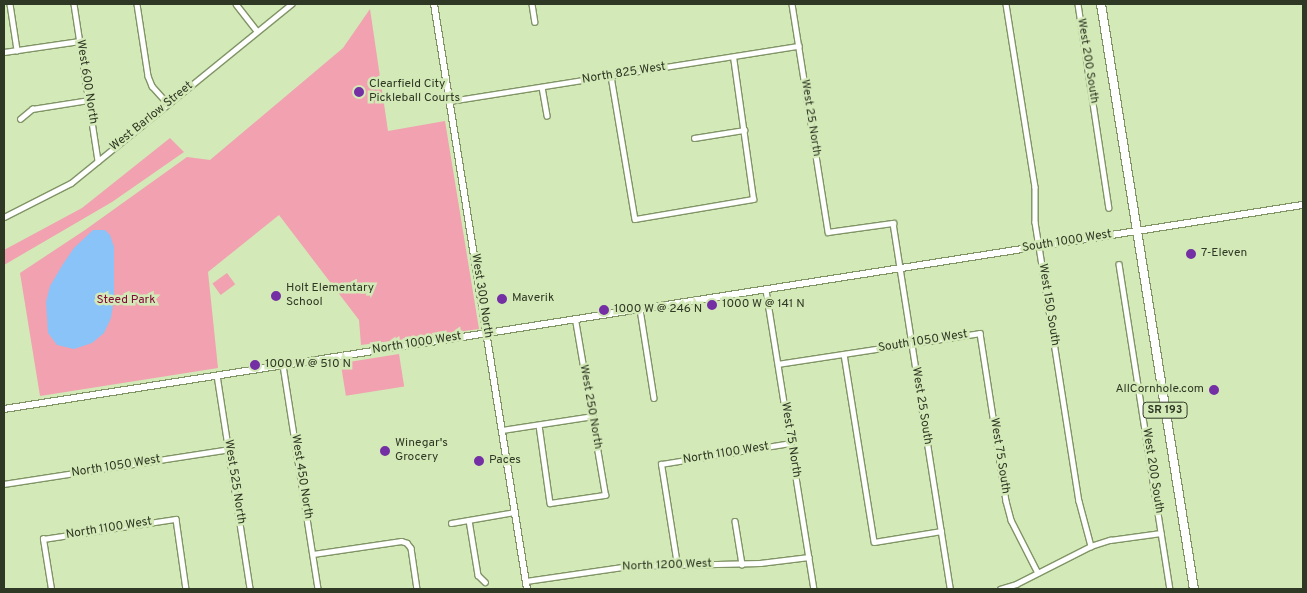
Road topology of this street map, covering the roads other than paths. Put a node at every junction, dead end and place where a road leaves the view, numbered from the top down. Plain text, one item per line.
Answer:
1 (10, 4) edge
2 (74, 4) edge
3 (137, 4) edge
4 (236, 4) edge
5 (291, 4) edge
6 (434, 4) edge
7 (532, 4) edge
8 (792, 4) edge
9 (1006, 4) edge
10 (1078, 4) edge
11 (1101, 4) edge
12 (535, 22) dead end
13 (257, 31) junction
14 (79, 41) junction
15 (799, 46) junction
16 (17, 50) junction
17 (4, 52) edge
18 (733, 57) junction
19 (611, 76) junction
20 (542, 87) junction
21 (89, 100) junction
22 (450, 101) junction
23 (168, 104) junction
24 (547, 116) dead end
25 (20, 119) dead end
26 (744, 130) junction
27 (694, 138) dead end
28 (98, 161) junction
29 (1303, 205) edge
30 (1110, 208) dead end
31 (4, 217) edge
32 (893, 223) joint
33 (1136, 231) junction
34 (1039, 246) junction
35 (1119, 264) dead end
36 (899, 268) junction
37 (830, 279) joint
38 (766, 290) junction
39 (640, 309) junction
40 (575, 319) junction
41 (980, 332) joint
42 (487, 333) junction
43 (911, 343) junction
44 (844, 354) junction
45 (778, 364) junction
46 (283, 365) junction
47 (218, 376) junction
48 (654, 398) dead end
49 (4, 407) edge
50 (593, 416) junction
51 (538, 425) junction
52 (502, 430) junction
53 (790, 443) junction
54 (229, 449) junction
55 (4, 484) edge
56 (515, 512) junction
57 (469, 520) junction
58 (735, 521) dead end
59 (451, 523) dead end
60 (941, 531) junction
61 (1161, 532) junction
62 (1090, 546) junction
63 (313, 554) junction
64 (808, 557) junction
65 (742, 564) junction
66 (676, 565) junction
67 (1038, 573) junction
68 (526, 581) junction
69 (485, 582) dead end
70 (51, 589) edge
71 (186, 589) edge
72 (250, 589) edge
73 (318, 589) edge
74 (417, 589) edge
75 (527, 589) edge
76 (814, 589) edge
77 (950, 589) edge
78 (1000, 589) edge
79 (1170, 589) edge
80 (1194, 589) edge

1 - 16 street
2 - 14 street, West 600 North
3 - 23 street
4 - 13 street
5 - 13 street, West Barlow Street
6 - 22 main road, West 300 North
7 - 12 street
8 - 15 street, West 25 North
9 - 34 street, West 150 South
10 - 30 street, West 200 South
11 - 33 main road, SR 193
13 - 23 street, West Barlow Street
14 - 16 street
14 - 21 street, West 600 North
15 - 18 street, North 825 West
15 - 32 street, West 25 North
16 - 17 street
18 - 19 street, North 825 West
18 - 26 street
19 - 20 street, North 825 West
19 - 26 street
20 - 22 street, North 825 West
20 - 24 street
21 - 25 street
21 - 28 street, West 600 North
22 - 42 main road, West 300 North
23 - 28 street, West Barlow Street
26 - 27 street
28 - 31 street, West Barlow Street
29 - 33 main road, South 1000 West
32 - 36 street, West 25 South
33 - 34 main road, South 1000 West
33 - 80 main road, SR 193
34 - 36 main road, South 1000 West
34 - 62 street, West 150 South
35 - 61 street, West 200 South
36 - 37 main road, South 1000 West
36 - 43 street, West 25 South
37 - 38 main road, North 1000 West
38 - 39 main road, North 1000 West
38 - 45 street, West 75 North
39 - 40 main road, North 1000 West
39 - 48 street
40 - 42 main road, North 1000 West
40 - 50 street, West 250 North
41 - 43 street, South 1050 West
41 - 67 street, West 75 South
42 - 46 main road, North 1000 West
42 - 52 main road, West 300 North
43 - 44 street, South 1050 West
43 - 60 street, West 25 South
44 - 45 street
44 - 60 street
45 - 53 street, West 75 North
46 - 47 main road, North 1000 West
46 - 63 street, West 450 North
47 - 49 main road, North 1000 West
47 - 54 street, West 525 North
50 - 51 street
50 - 51 street, West 250 North
51 - 52 street
52 - 56 main road, West 300 North
53 - 64 street, West 75 North
53 - 66 street, North 1100 West
54 - 55 street, North 1050 West
54 - 72 street, West 525 North
56 - 57 street
56 - 68 main road, West 300 North
57 - 59 street
57 - 69 street
58 - 65 street
60 - 77 street, West 25 South
61 - 62 street
61 - 79 street, West 200 South
62 - 67 street
63 - 73 street, West 450 North
63 - 74 street
64 - 65 street, North 1200 West
64 - 76 street, West 75 North
65 - 66 street, North 1200 West
66 - 68 street, North 1200 West
67 - 78 street
68 - 75 main road, West 300 North
70 - 71 street, North 1100 West

